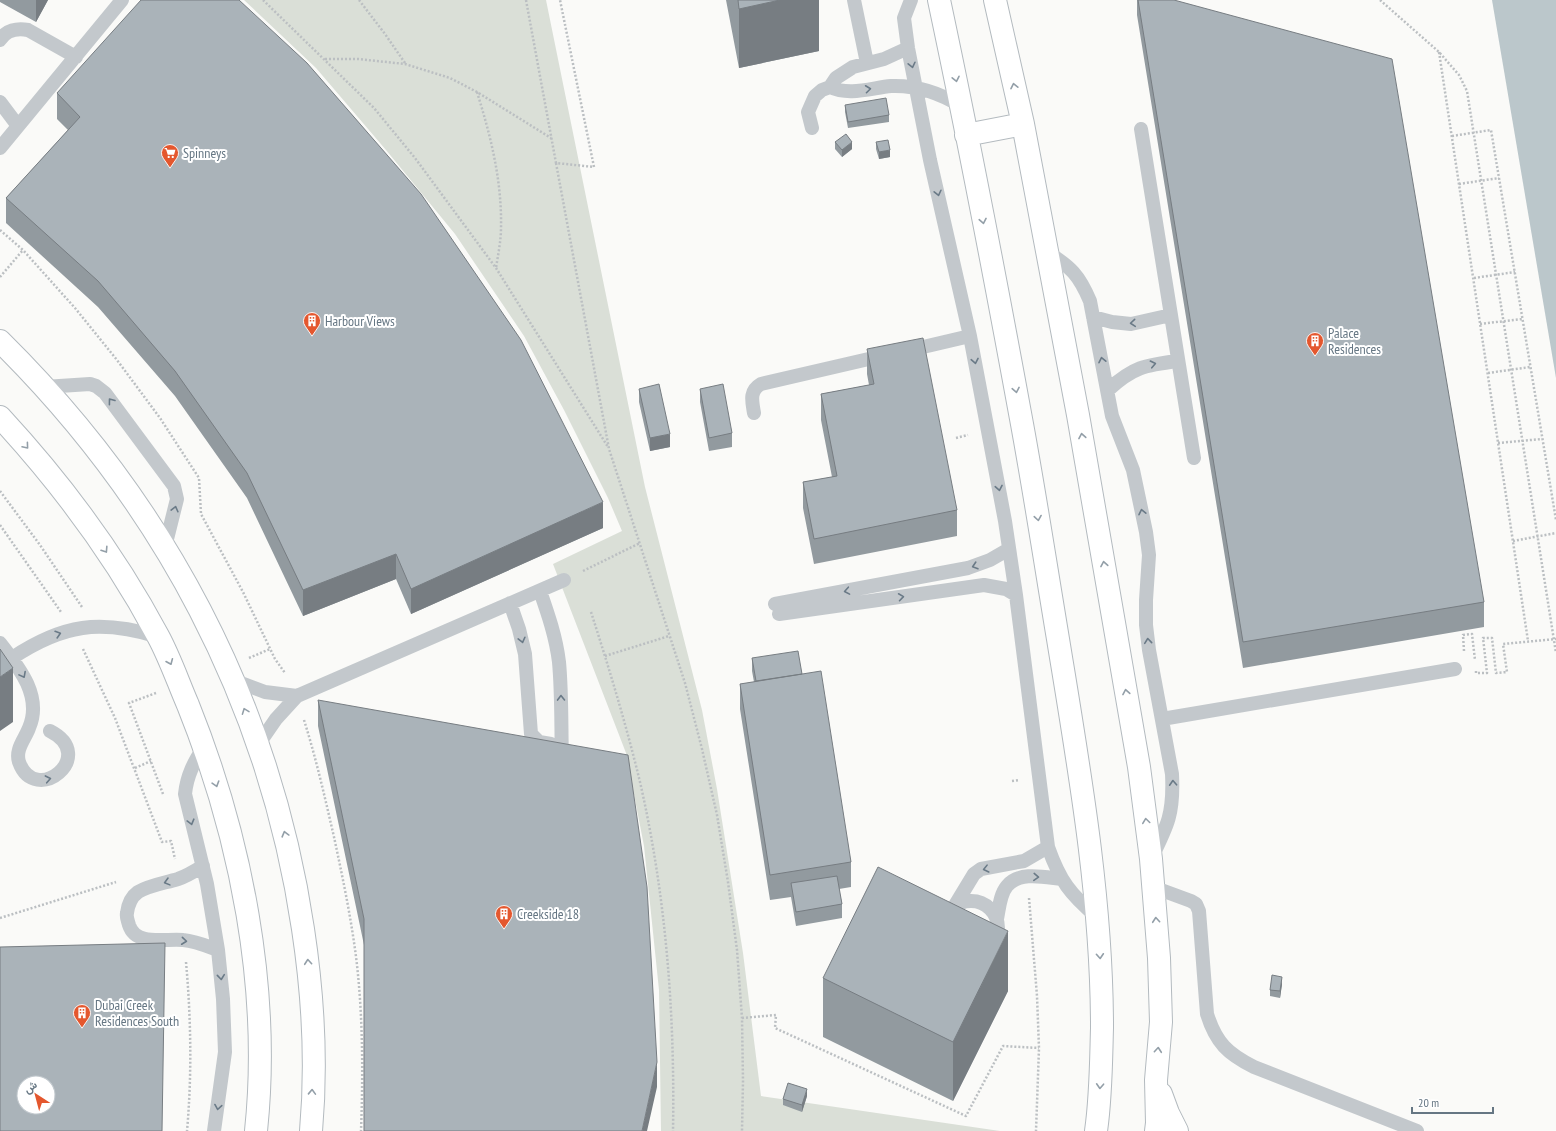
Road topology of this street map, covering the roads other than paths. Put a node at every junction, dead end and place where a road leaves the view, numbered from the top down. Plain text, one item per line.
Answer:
1 (122, 0) edge
2 (854, 0) edge
3 (911, 0) edge
4 (939, 0) edge
5 (995, 0) edge
6 (0, 40) edge
7 (908, 48) junction
8 (76, 56) junction
9 (867, 63) junction
10 (830, 87) junction
11 (917, 88) junction
12 (0, 102) edge
13 (961, 106) junction
14 (1023, 124) junction
15 (18, 126) junction
16 (812, 128) dead end
17 (1141, 129) dead end
18 (966, 134) junction
19 (0, 148) edge
20 (1047, 252) junction
21 (1171, 316) junction
22 (1093, 317) junction
23 (970, 336) junction
24 (0, 341) edge
25 (1178, 361) junction
26 (44, 387) junction
27 (1108, 390) junction
28 (754, 413) dead end
29 (0, 417) edge
30 (1194, 458) dead end
31 (165, 547) junction
32 (1009, 549) junction
33 (564, 580) road end
34 (540, 591) junction
35 (1016, 594) junction
36 (510, 603) junction
37 (159, 638) junction
38 (0, 643) edge
39 (12, 658) junction
40 (1455, 670) road end
41 (233, 680) junction
42 (297, 696) junction
43 (1162, 719) junction
44 (50, 731) dead end
45 (562, 737) junction
46 (258, 746) junction
47 (204, 747) junction
48 (562, 760) edge
49 (1048, 847) junction
50 (1151, 859) junction
51 (1009, 865) junction
52 (202, 866) junction
53 (1061, 879) junction
54 (1012, 881) junction
55 (1153, 887) junction
56 (954, 908) junction
57 (1097, 918) junction
58 (997, 919) junction
59 (218, 950) junction
60 (1156, 1080) junction
61 (214, 1131) edge
62 (256, 1131) edge
63 (311, 1131) edge
64 (1096, 1131) edge
65 (1156, 1131) edge
66 (1177, 1131) edge
67 (1417, 1131) edge

1 - 8 lane
2 - 9 lane
3 - 7 lane
4 -> 13 street
14 -> 5 street
6 - 8 lane
7 - 9 lane
7 -> 11 lane
8 - 15 lane
9 - 10 lane
10 -> 11 lane
10 - 16 lane
11 - 13 lane
11 -> 23 lane
12 - 15 lane
13 - 18 street
14 - 18 street
14 - 20 street
15 - 19 lane
17 - 21 lane
18 -> 57 street
20 - 22 lane
50 -> 20 street
21 -> 22 lane
21 - 25 lane
27 -> 22 lane
23 - 28 lane
23 -> 32 lane
24 - 26 street
27 -> 25 lane
25 - 30 lane
26 - 31 street
31 -> 26 lane
43 -> 27 lane
29 -> 37 street
31 - 41 street
32 - 35 lane
32 -> 35 lane
33 - 34 lane
34 - 36 lane
45 -> 34 lane
35 - 49 lane
36 - 42 lane
36 -> 45 lane
39 -> 37 lane
37 -> 47 street
38 - 39 lane
39 -> 44 lane
40 - 43 lane
41 - 42 lane
46 -> 41 street
42 - 46 lane
50 -> 43 lane
45 - 48 lane
63 -> 46 street
47 -> 52 lane
47 -> 62 street
49 - 51 lane
49 - 53 lane
50 - 55 street
51 - 54 lane
51 -> 56 lane
52 - 59 lane
52 -> 59 lane
54 -> 53 lane
53 - 57 lane
54 - 58 lane
60 -> 55 street
55 - 67 lane
56 - 58 lane
56 - 58 lane
57 -> 64 street
59 -> 61 lane
60 - 65 street
60 - 66 street

